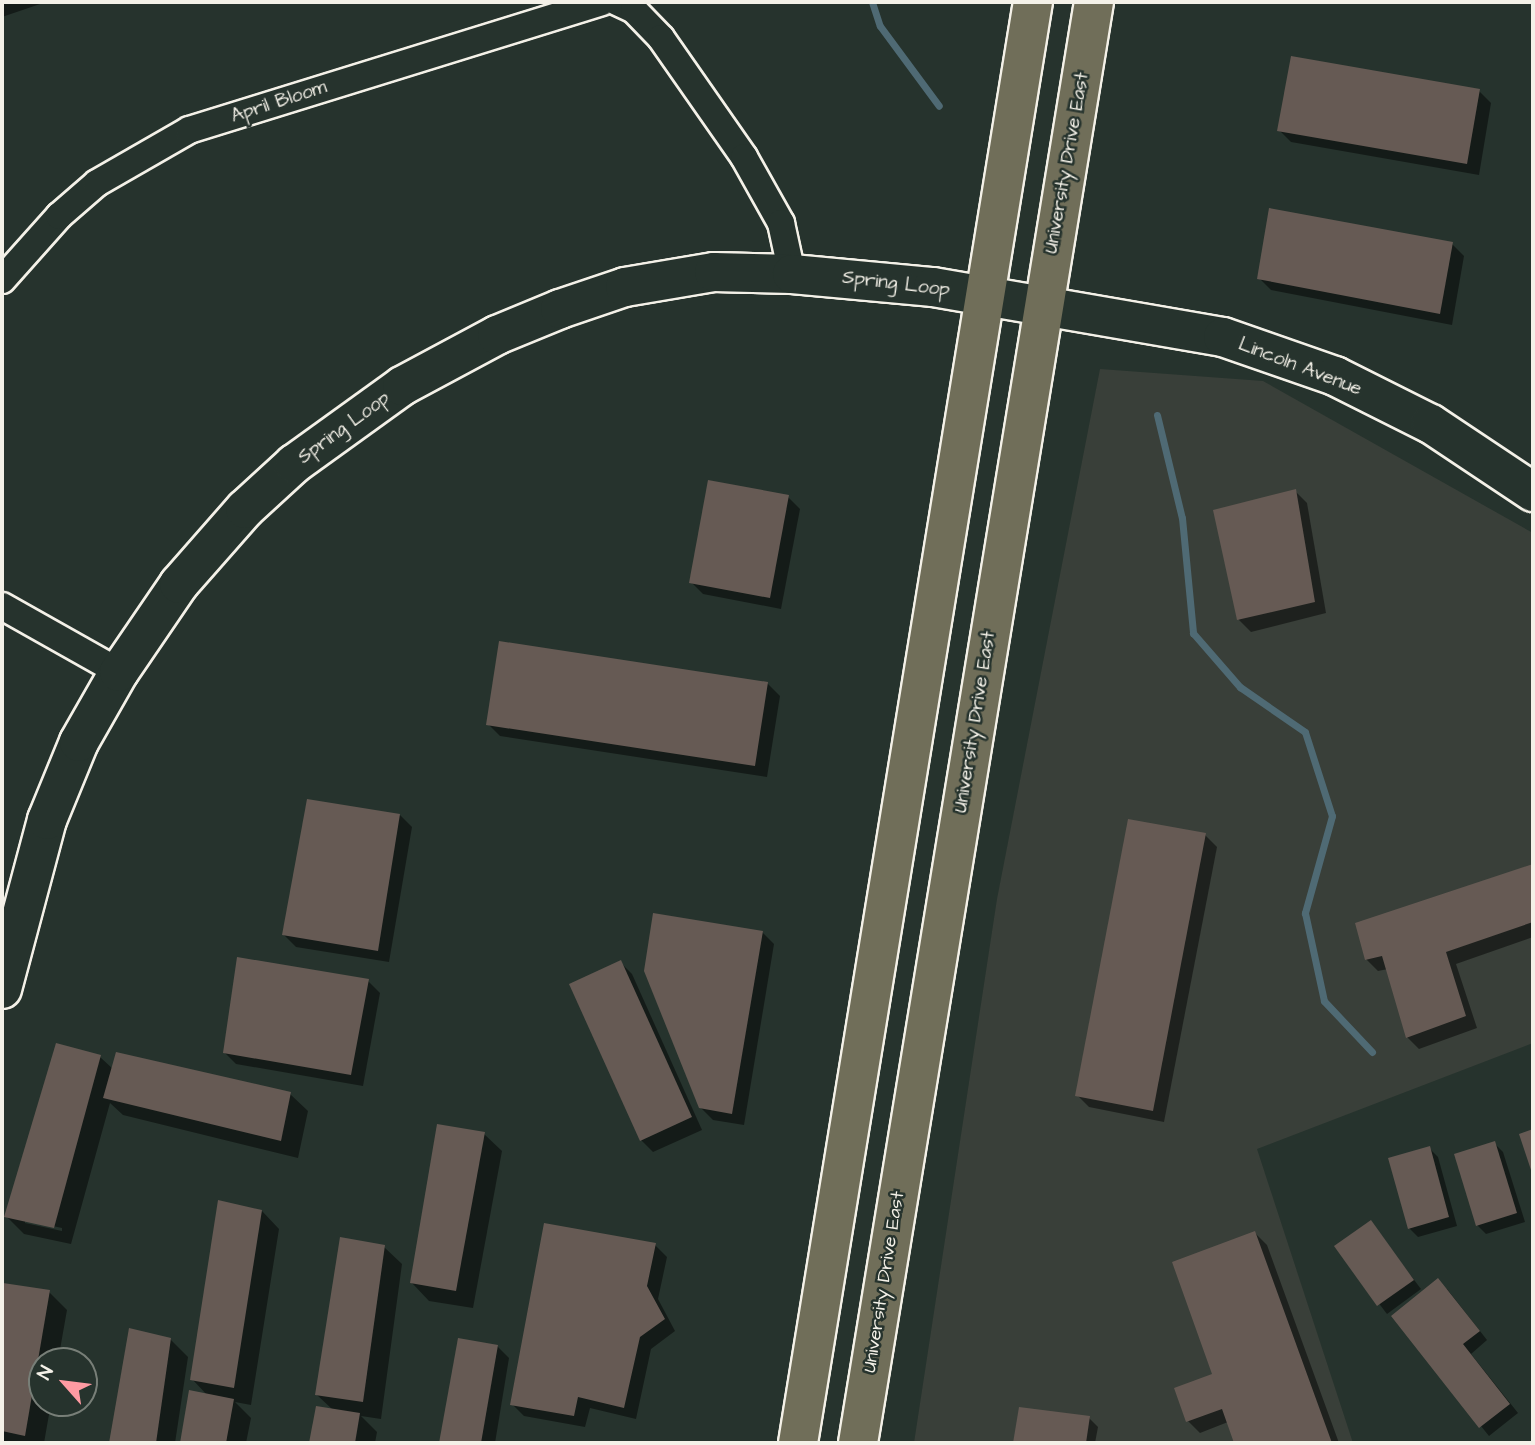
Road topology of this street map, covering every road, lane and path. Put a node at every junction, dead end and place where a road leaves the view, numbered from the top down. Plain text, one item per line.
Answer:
1 (602, 2) edge
2 (617, 2) edge
3 (1033, 2) edge
4 (1094, 2) edge
5 (792, 274) junction
6 (2, 280) edge
7 (982, 295) junction
8 (1043, 305) junction
9 (1533, 492) edge
10 (2, 606) edge
11 (118, 672) junction
12 (2, 989) edge
13 (834, 1218) junction
14 (894, 1225) junction
15 (798, 1443) edge
16 (858, 1443) edge

1 - 6 street, April Bloom
2 - 5 street
3 - 7 main road
4 - 8 main road, University Drive East
5 - 7 street, Spring Loop
5 - 11 street, Spring Loop
7 - 8 street, Spring Loop
7 - 13 main road
8 - 9 street, Lincoln Avenue
8 - 14 main road, University Drive East
10 - 11 street
11 - 12 street, Spring Loop
13 - 14 main road
13 - 15 main road
14 - 16 main road, University Drive East

